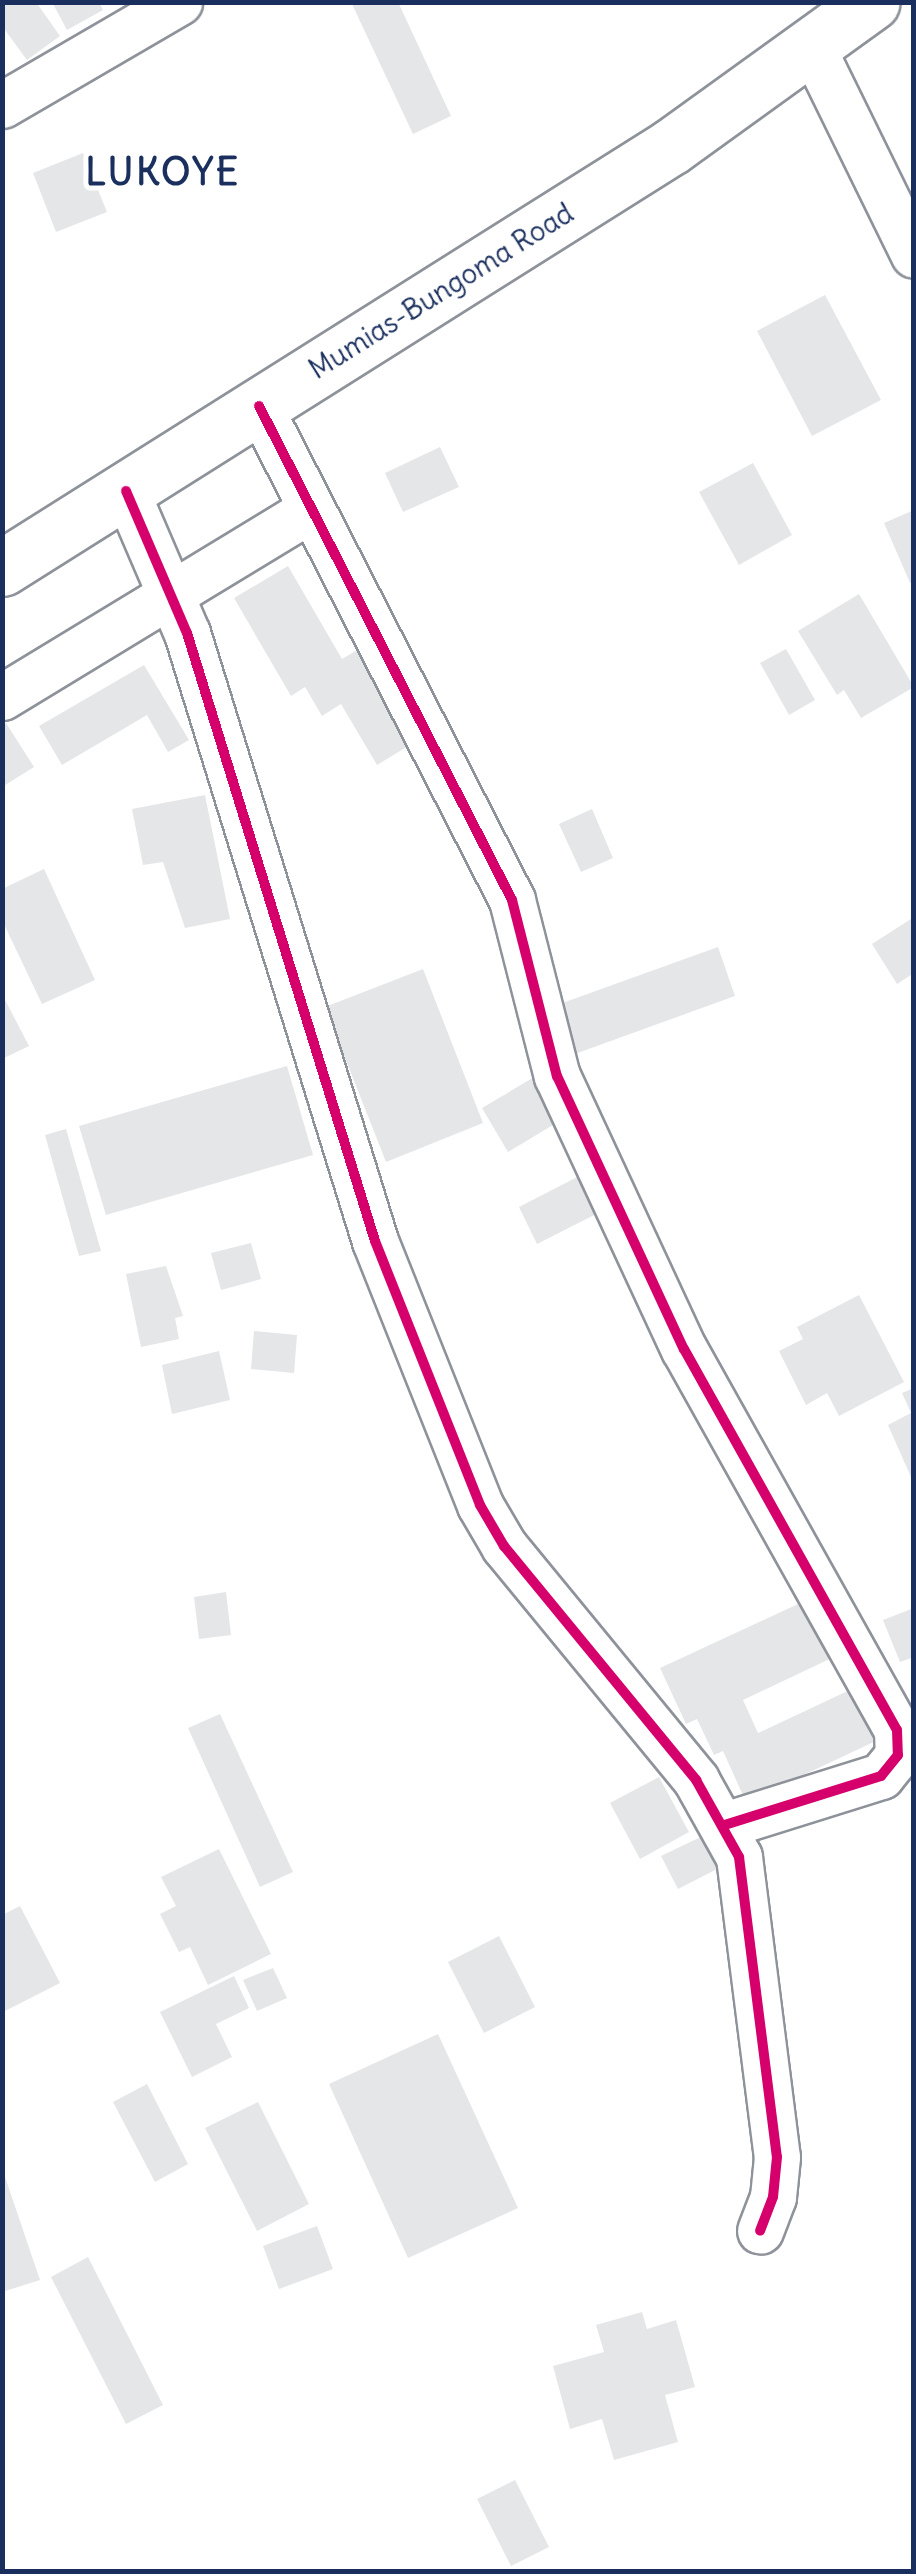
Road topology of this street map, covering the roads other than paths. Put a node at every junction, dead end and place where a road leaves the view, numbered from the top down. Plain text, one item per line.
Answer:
1 (179, 2) edge
2 (872, 2) edge
3 (814, 48) junction
4 (2, 105) edge
5 (914, 255) edge
6 (260, 406) junction
7 (126, 491) junction
8 (311, 509) junction
9 (2, 568) edge
10 (172, 598) junction
11 (2, 697) edge
12 (725, 1826) junction
13 (760, 2231) dead end

1 - 4 street
2 - 3 highway, Mumias-Bungoma Road
3 - 5 street
3 - 6 highway, Mumias-Bungoma Road
6 - 7 highway, Mumias-Bungoma Road
6 - 8 street
7 - 9 highway, Mumias-Bungoma Road
7 - 10 street
8 - 10 street
8 - 12 street
10 - 11 street
10 - 12 street
12 - 13 street

